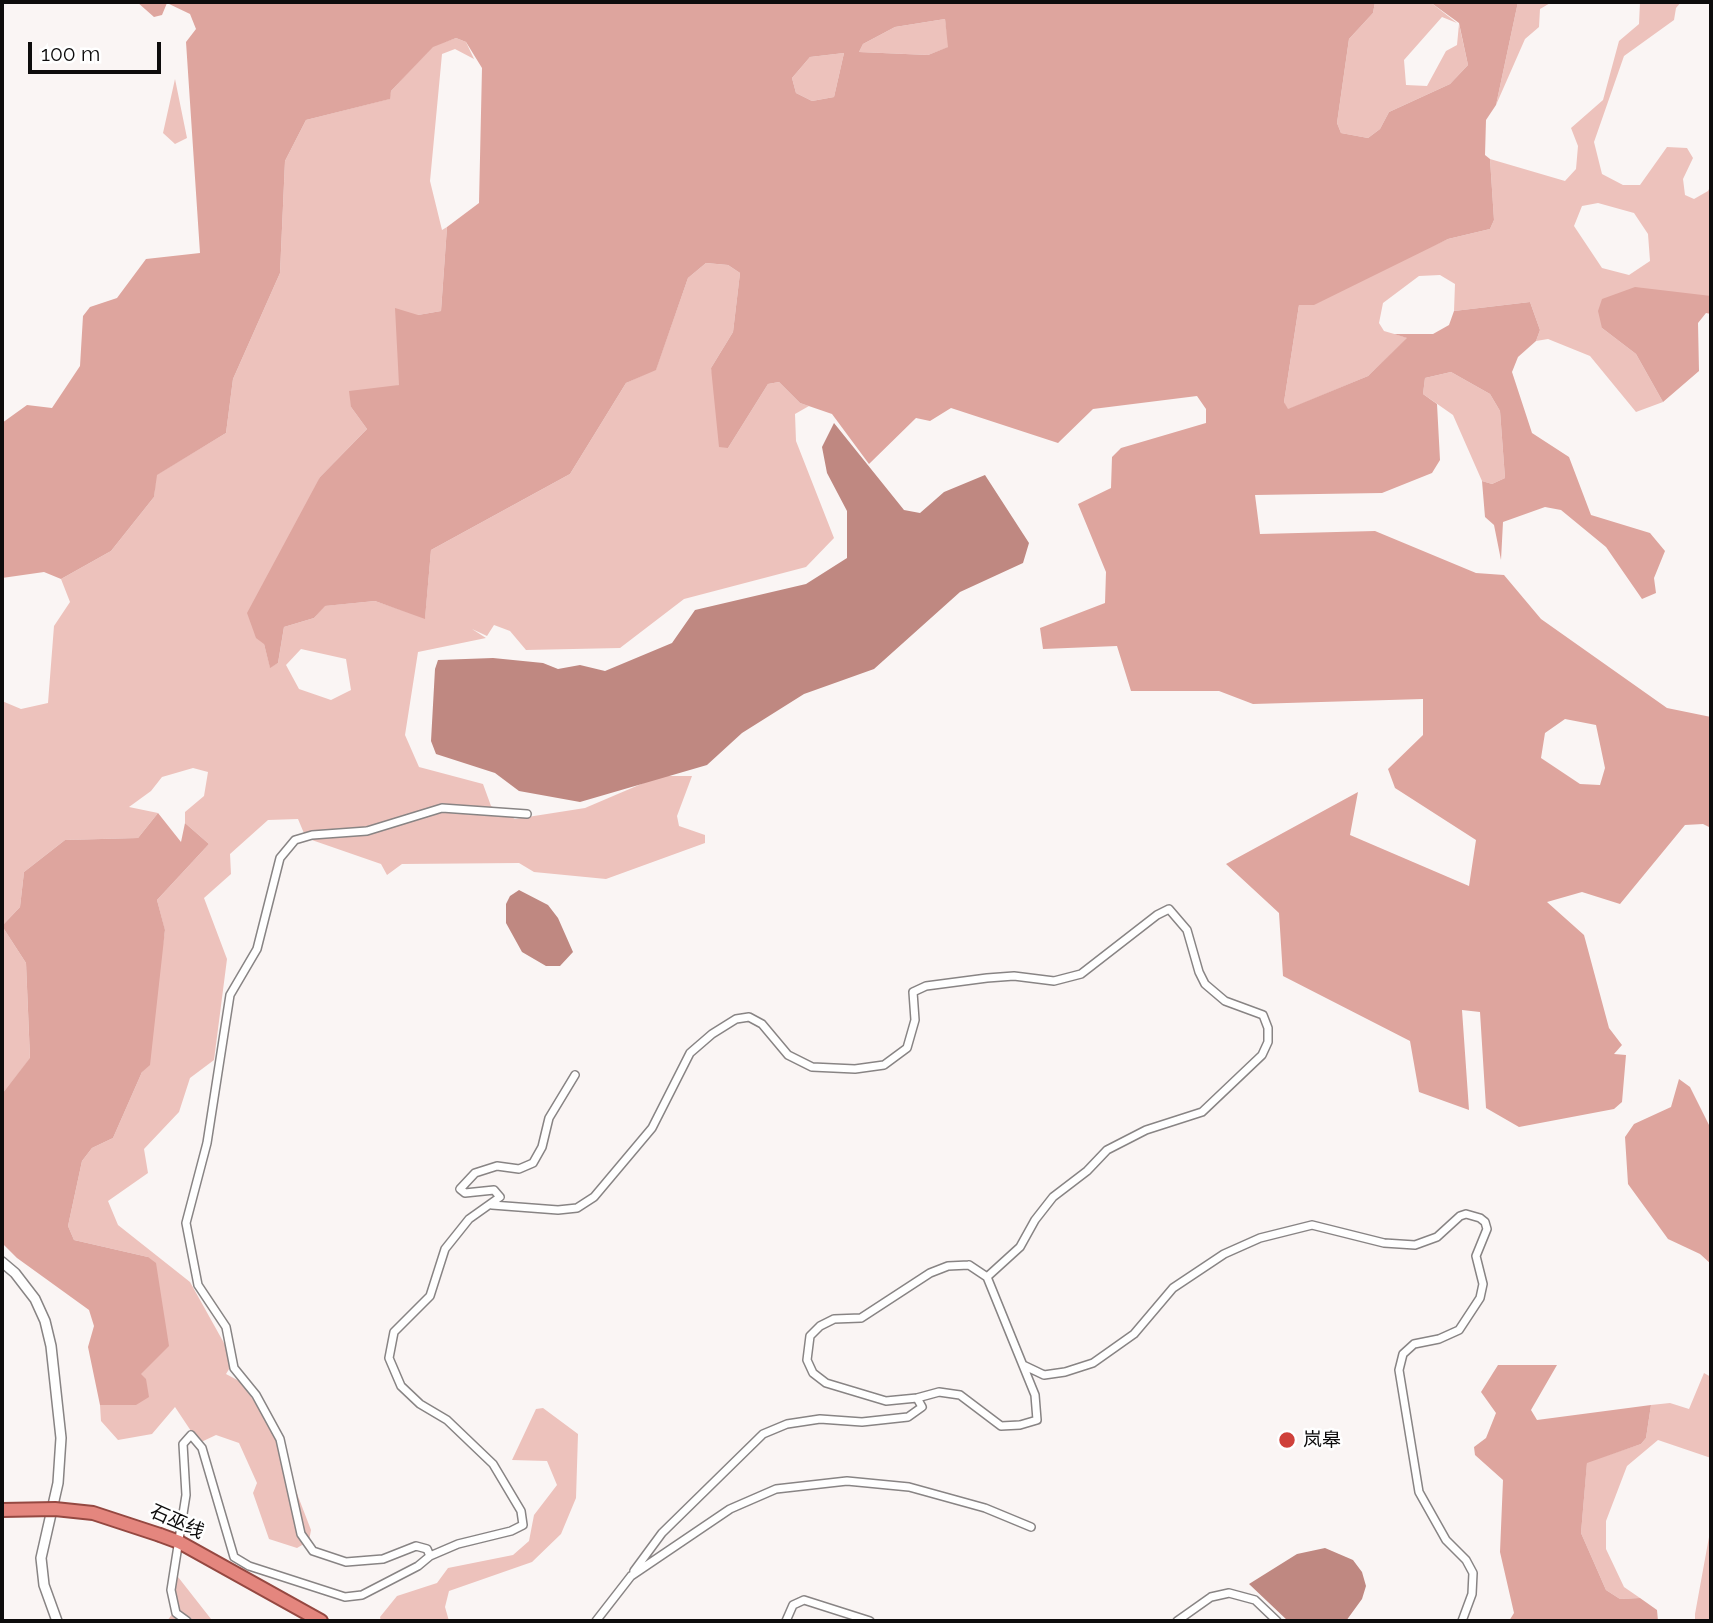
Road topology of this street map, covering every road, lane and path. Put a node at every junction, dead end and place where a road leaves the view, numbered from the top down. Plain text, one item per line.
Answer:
1 (527, 814) dead end
2 (575, 1075) dead end
3 (492, 1205) junction
4 (5, 1263) edge
5 (987, 1278) junction
6 (1023, 1365) junction
7 (917, 1398) junction
8 (2, 1510) edge
9 (1031, 1527) dead end
10 (179, 1542) junction
11 (430, 1556) junction
12 (631, 1576) junction
13 (57, 1621) edge
14 (187, 1621) edge
15 (321, 1621) edge
16 (596, 1621) edge
17 (786, 1621) edge
18 (870, 1621) edge
19 (1177, 1621) edge
20 (1277, 1621) edge
21 (1462, 1621) edge

1 - 11 street
2 - 3 street
3 - 5 street
3 - 11 street
4 - 13 street
5 - 6 street
5 - 7 street
6 - 7 street
6 - 21 street
7 - 12 street
8 - 10 highway, 石巫线, bridge
9 - 12 street
10 - 11 street
10 - 14 street
10 - 15 highway, 石巫线
12 - 16 street
17 - 18 street
19 - 20 street

